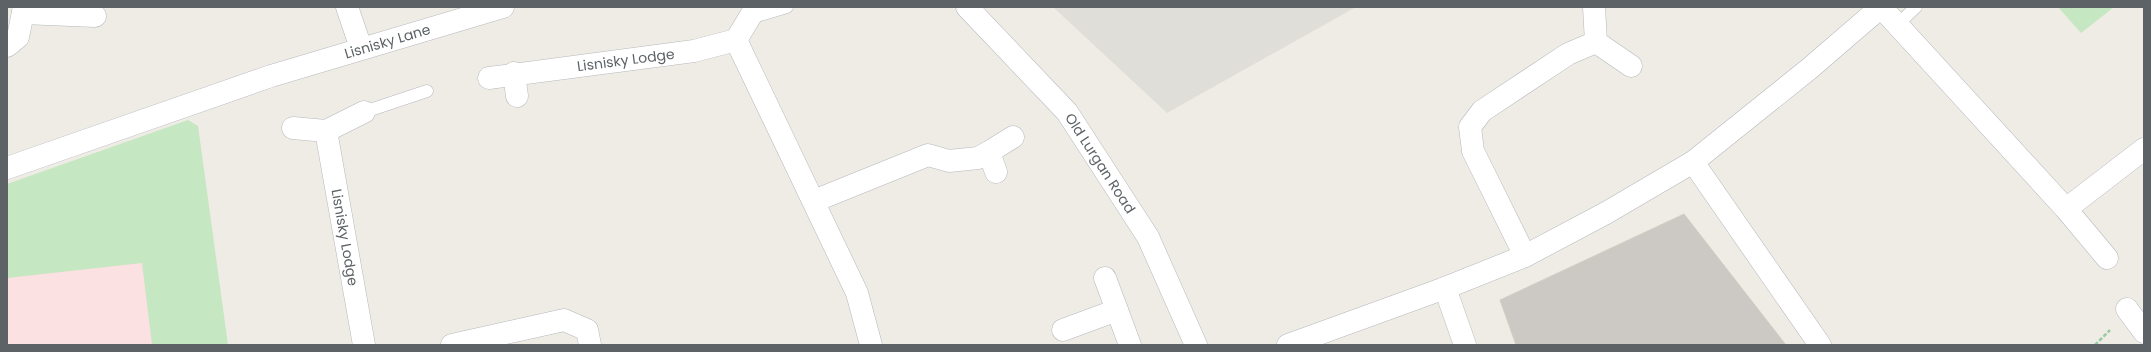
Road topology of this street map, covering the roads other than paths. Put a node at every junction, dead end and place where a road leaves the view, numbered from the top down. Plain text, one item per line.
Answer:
1 (347, 7) edge
2 (504, 7) edge
3 (787, 7) edge
4 (967, 7) edge
5 (1594, 7) edge
6 (1881, 7) edge
7 (1916, 7) edge
8 (23, 10) edge
9 (752, 13) edge
10 (95, 16) dead end
11 (1896, 25) junction
12 (736, 40) junction
13 (1596, 42) junction
14 (7, 46) edge
15 (361, 48) junction
16 (1631, 66) dead end
17 (514, 74) junction
18 (489, 78) dead end
19 (427, 91) dead end
20 (517, 96) dead end
21 (364, 112) joint
22 (293, 128) dead end
23 (326, 131) junction
24 (1013, 138) dead end
25 (2144, 149) edge
26 (989, 152) junction
27 (1693, 162) junction
28 (7, 168) edge
29 (996, 172) dead end
30 (814, 201) junction
31 (2066, 209) junction
32 (1525, 256) junction
33 (2107, 258) dead end
34 (1105, 278) dead end
35 (1445, 288) junction
36 (1117, 310) junction
37 (2127, 310) dead end
38 (1064, 330) dead end
39 (2144, 332) edge
40 (364, 345) edge
41 (452, 345) edge
42 (590, 345) edge
43 (871, 345) edge
44 (1130, 345) edge
45 (1196, 345) edge
46 (1288, 345) edge
47 (1465, 345) edge
48 (1820, 345) edge

1 - 15 street
2 - 15 street, Lisnisky Lane
3 - 9 lane
4 - 45 street, Old Lurgan Road
5 - 13 street
6 - 11 street
6 - 27 street
7 - 11 lane
8 - 10 street
8 - 14 street
9 - 12 street
11 - 31 street
12 - 17 street, Lisnisky Lodge
12 - 30 street
13 - 16 street
13 - 32 street
15 - 28 street, Lisnisky Lane
17 - 18 street, Lisnisky Lodge
17 - 20 street
19 - 21 lane
21 - 23 street
22 - 23 street
23 - 40 street, Lisnisky Lodge
24 - 26 street
25 - 31 street
26 - 29 street
26 - 30 street
27 - 32 street
27 - 48 street
30 - 43 street
31 - 33 street
32 - 35 street
34 - 36 street
35 - 46 street
35 - 47 street
36 - 38 street
36 - 44 street
37 - 39 street
41 - 42 street

